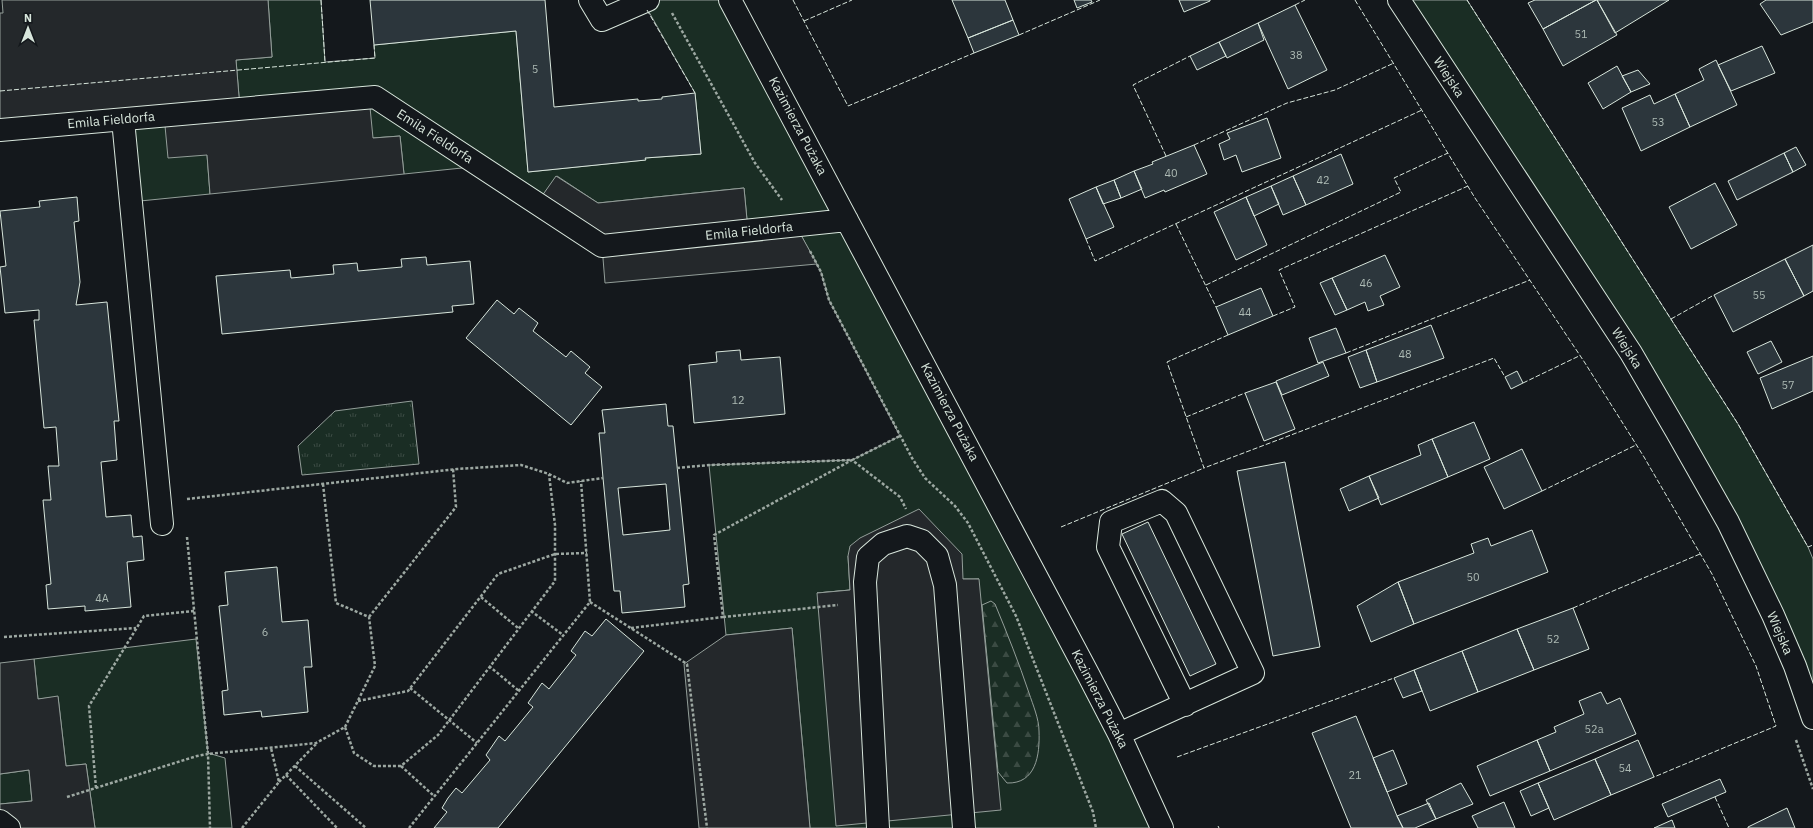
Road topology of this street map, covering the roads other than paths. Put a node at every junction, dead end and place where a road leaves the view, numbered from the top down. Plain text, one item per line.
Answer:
1 (590, 0) edge
2 (648, 0) edge
3 (730, 0) edge
4 (1399, 0) edge
5 (123, 120) junction
6 (0, 130) edge
7 (847, 220) junction
8 (162, 524) dead end
9 (1185, 705) junction
10 (1813, 718) edge
11 (1119, 734) junction
12 (0, 821) edge
13 (9, 828) edge
14 (878, 828) edge
15 (964, 828) edge
16 (1162, 828) edge

1 - 2 street
3 - 7 street, Kazimierza Pużaka
4 - 10 street, Wiejska
5 - 6 street, Emila Fieldorfa
5 - 7 street, Emila Fieldorfa
5 - 8 street
7 - 11 street, Kazimierza Pużaka
9 - 9 street
9 - 11 street
11 - 16 street, Kazimierza Pużaka
12 - 13 street
14 - 15 street

